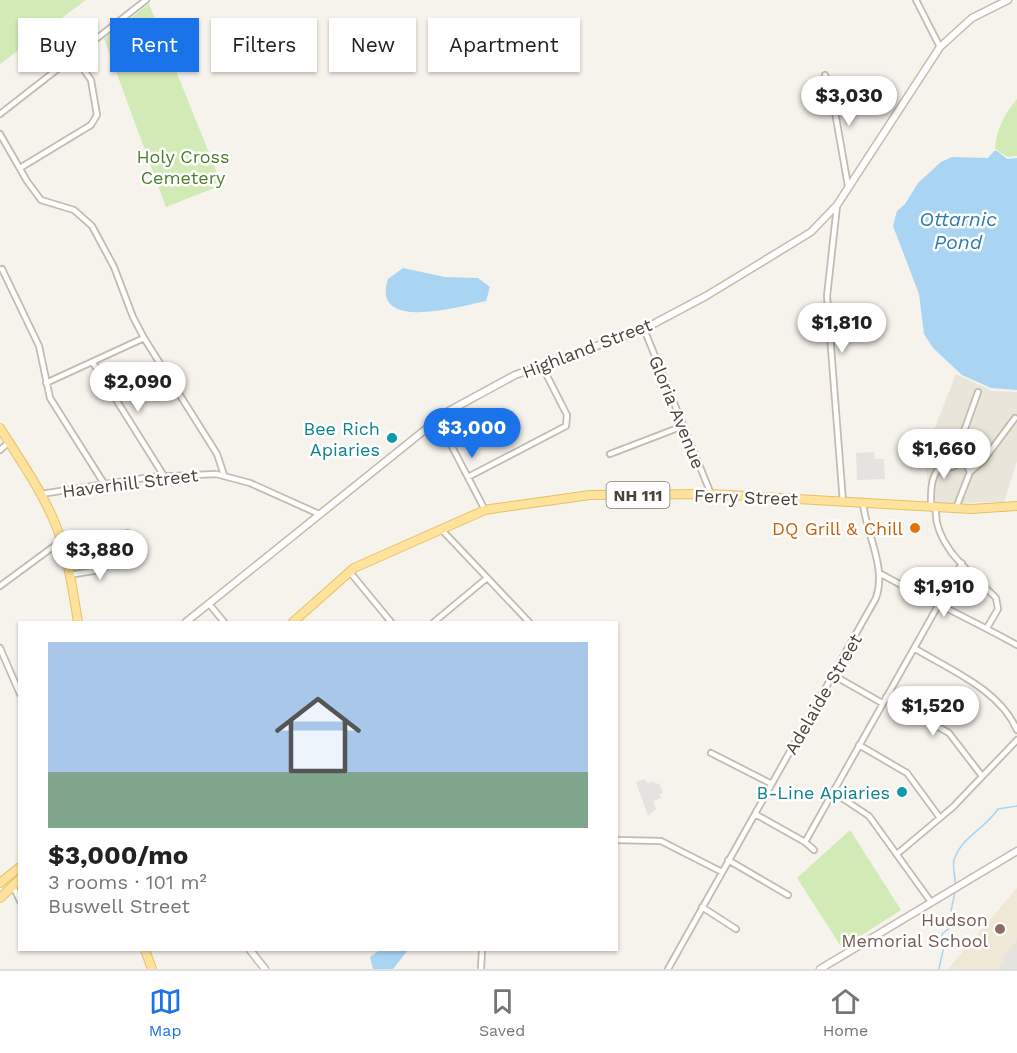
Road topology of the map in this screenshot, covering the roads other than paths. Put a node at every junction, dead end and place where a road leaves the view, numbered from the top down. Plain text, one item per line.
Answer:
1 (146, 0) edge
2 (916, 0) edge
3 (1008, 0) edge
4 (98, 37) edge
5 (940, 47) junction
6 (54, 72) edge
7 (85, 72) edge
8 (825, 75) dead end
9 (0, 114) edge
10 (0, 134) edge
11 (20, 168) junction
12 (848, 186) junction
13 (837, 206) junction
14 (2, 269) dead end
15 (872, 315) dead end
16 (829, 318) junction
17 (644, 329) junction
18 (144, 339) junction
19 (93, 363) junction
20 (542, 366) junction
21 (46, 383) junction
22 (978, 392) dead end
23 (437, 418) junction
24 (1015, 418) dead end
25 (682, 426) junction
26 (0, 428) edge
27 (9, 442) junction
28 (0, 450) edge
29 (610, 454) dead end
30 (963, 462) junction
31 (970, 472) junction
32 (225, 475) junction
33 (164, 476) junction
34 (468, 477) junction
35 (105, 486) junction
36 (40, 494) junction
37 (711, 494) junction
38 (843, 502) junction
39 (863, 503) junction
40 (1017, 506) edge
41 (933, 507) junction
42 (956, 508) junction
43 (485, 510) junction
44 (319, 514) junction
45 (441, 529) junction
46 (61, 541) junction
47 (119, 557) junction
48 (962, 563) junction
49 (349, 571) junction
50 (880, 574) junction
51 (69, 575) junction
52 (487, 578) junction
53 (0, 586) edge
54 (938, 604) junction
55 (210, 605) junction
56 (78, 621) edge
57 (187, 621) edge
58 (223, 621) edge
59 (294, 621) edge
60 (390, 621) edge
61 (435, 621) edge
62 (528, 621) edge
63 (987, 628) junction
64 (1017, 645) edge
65 (0, 648) edge
66 (914, 648) junction
67 (833, 675) junction
68 (18, 689) edge
69 (886, 697) junction
70 (882, 703) junction
71 (1017, 730) edge
72 (1017, 740) edge
73 (859, 745) junction
74 (711, 753) dead end
75 (982, 776) junction
76 (772, 784) junction
77 (833, 792) junction
78 (755, 814) junction
79 (940, 818) junction
80 (618, 840) edge
81 (805, 842) junction
82 (814, 850) dead end
83 (1017, 851) edge
84 (897, 854) junction
85 (728, 860) junction
86 (18, 869) edge
87 (722, 872) junction
88 (12, 874) junction
89 (0, 876) edge
90 (18, 881) edge
91 (0, 883) edge
92 (13, 886) junction
93 (788, 895) dead end
94 (2, 896) edge
95 (18, 899) edge
96 (931, 902) junction
97 (702, 907) junction
98 (736, 929) dead end
99 (145, 951) edge
100 (251, 951) edge
101 (482, 951) edge
102 (152, 969) edge
103 (265, 969) edge
104 (481, 969) edge
105 (668, 969) edge
106 (820, 969) edge

1 - 4 street
2 - 5 street
3 - 5 street, Highland Street
5 - 12 street, Highland Street
6 - 9 street
7 - 11 street
8 - 12 street
10 - 11 street
11 - 18 street
12 - 13 street, Highland Street
13 - 16 street
13 - 17 street, Highland Street
14 - 21 street
15 - 16 street
16 - 38 street
17 - 20 street, Highland Street
17 - 25 street, Gloria Avenue
18 - 19 street
18 - 32 street
19 - 21 street
19 - 33 street
20 - 23 street, Highland Street
20 - 34 street
21 - 35 street
22 - 30 street
23 - 34 street
23 - 44 street, Highland Street
24 - 31 street
25 - 29 street
25 - 37 street, Gloria Avenue
26 - 27 main road
27 - 28 street
27 - 36 main road
30 - 31 street
30 - 41 street
31 - 42 street
32 - 33 street, Haverhill Street
32 - 44 street, Haverhill Street
33 - 35 street, Haverhill Street
34 - 43 street
35 - 36 street, Haverhill Street
36 - 46 main road
37 - 38 main road, Ferry Street / NH 111
37 - 43 main road, Ferry Street / NH 111
38 - 39 main road, Ferry Street / NH 111
39 - 41 main road, Ferry Street / NH 111
39 - 50 street
40 - 42 main road, Ferry Street / NH 111
41 - 42 main road, Ferry Street / NH 111
41 - 48 street
43 - 45 main road, Ferry Street / NH 111
44 - 55 street, Highland Street
45 - 49 main road, Ferry Street / NH 111
45 - 52 street
46 - 51 main road
46 - 53 street
47 - 47 street
47 - 51 street
48 - 54 street
48 - 63 street
49 - 59 main road, Ferry Street / NH 111
49 - 60 street
50 - 54 street
50 - 67 street, Adelaide Street
51 - 56 main road
52 - 61 street
52 - 62 street
54 - 63 street
54 - 66 street
55 - 57 street, Highland Street
55 - 58 street
63 - 64 street
65 - 68 street
66 - 69 street
66 - 71 street
67 - 70 street
67 - 76 street, Adelaide Street
69 - 70 street
69 - 75 street
70 - 73 street
72 - 75 street
73 - 77 street
73 - 79 street
74 - 76 street
75 - 79 street
76 - 78 street, Adelaide Street
77 - 81 street
77 - 84 street
78 - 81 street
78 - 85 street, Adelaide Street
79 - 84 street
80 - 87 street
81 - 82 street
83 - 96 street
84 - 96 street
85 - 87 street, Adelaide Street
85 - 93 street
86 - 88 main road
87 - 97 street, Adelaide Street
88 - 89 main road
88 - 91 main road
90 - 92 main road
92 - 94 main road
92 - 95 street
94 - 95 street
96 - 106 street
97 - 98 street
97 - 105 street, Adelaide Street
99 - 102 main road
100 - 103 street
101 - 104 street

